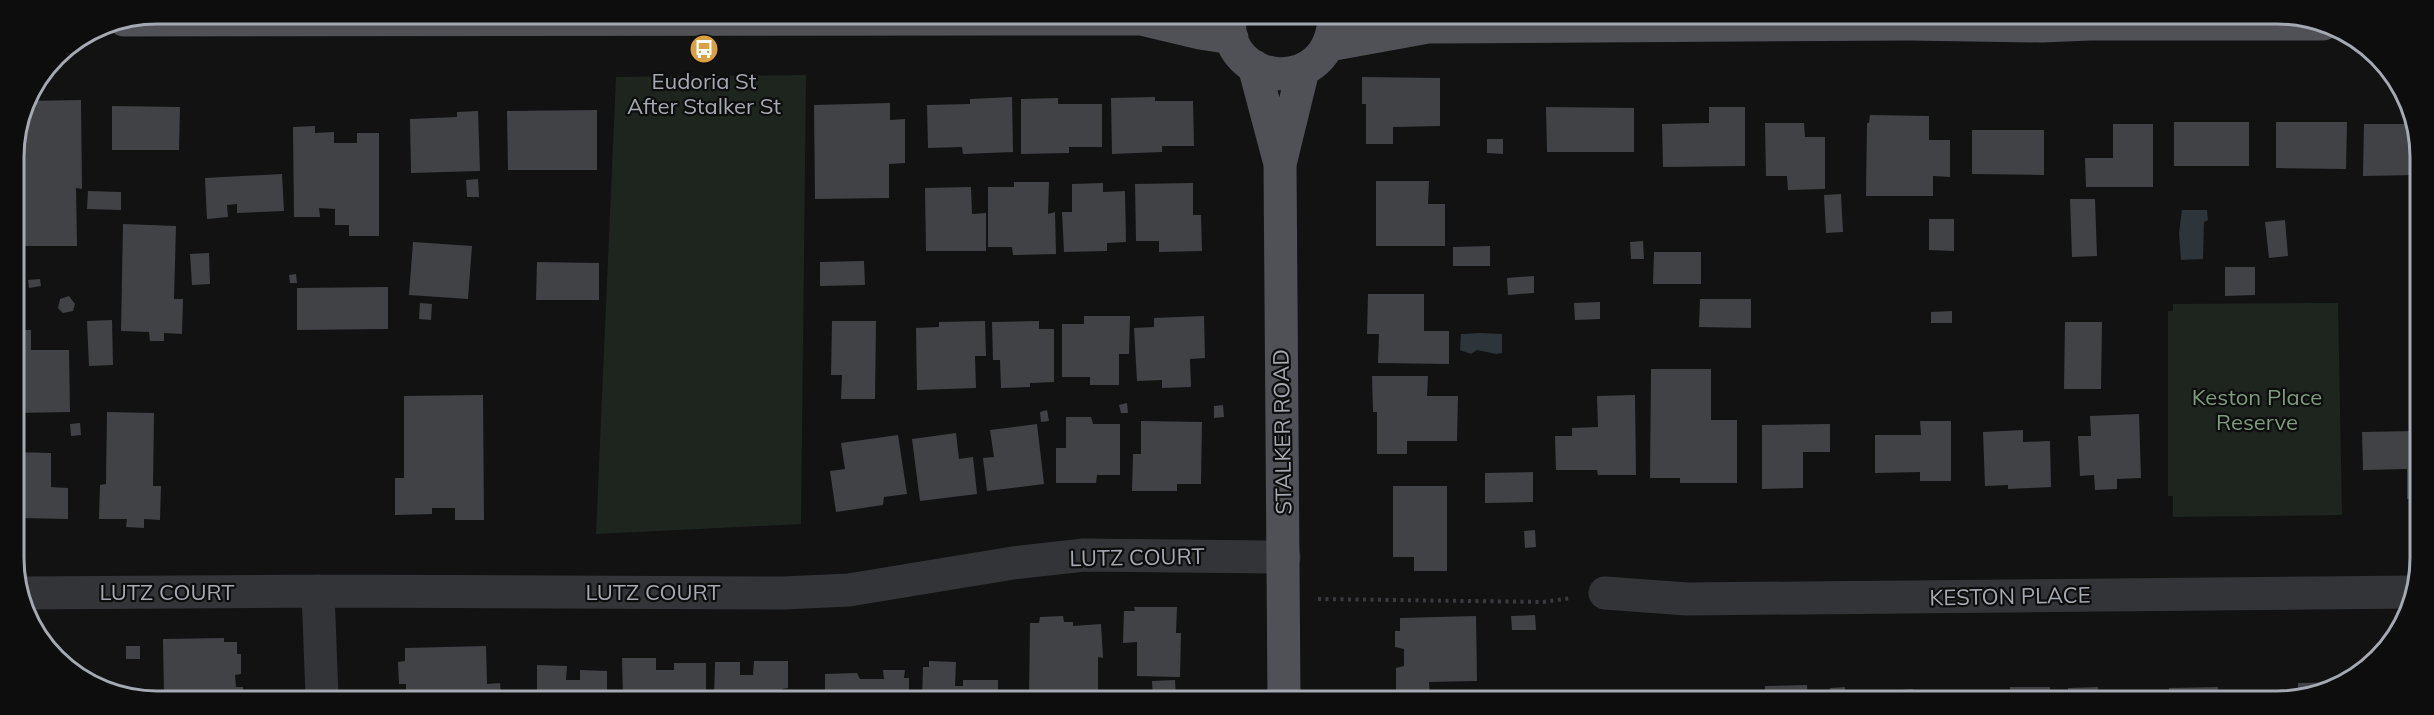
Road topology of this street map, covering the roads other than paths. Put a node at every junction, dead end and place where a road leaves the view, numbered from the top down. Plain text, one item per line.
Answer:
1 (1169, 24) edge
2 (1417, 24) edge
3 (1897, 24) edge
4 (1231, 27) edge
5 (1428, 27) junction
6 (1332, 31) edge
7 (1254, 66) junction
8 (1303, 70) junction
9 (1280, 164) junction
10 (1284, 557) junction
11 (318, 591) junction
12 (29, 592) edge
13 (2405, 592) edge
14 (1605, 593) road end
15 (322, 691) edge
16 (1284, 691) edge

1 - 4 main road
2 - 5 main road
3 - 5 main road
4 - 7 main road
5 - 6 main road
6 - 8 main road
7 - 8 main road
7 - 9 main road, STALKER ROAD
8 - 9 main road, STALKER ROAD
9 - 10 main road, STALKER ROAD
10 - 11 street, LUTZ COURT
10 - 16 main road, STALKER ROAD
11 - 12 street, LUTZ COURT
11 - 15 street
13 - 14 street, KESTON PLACE

